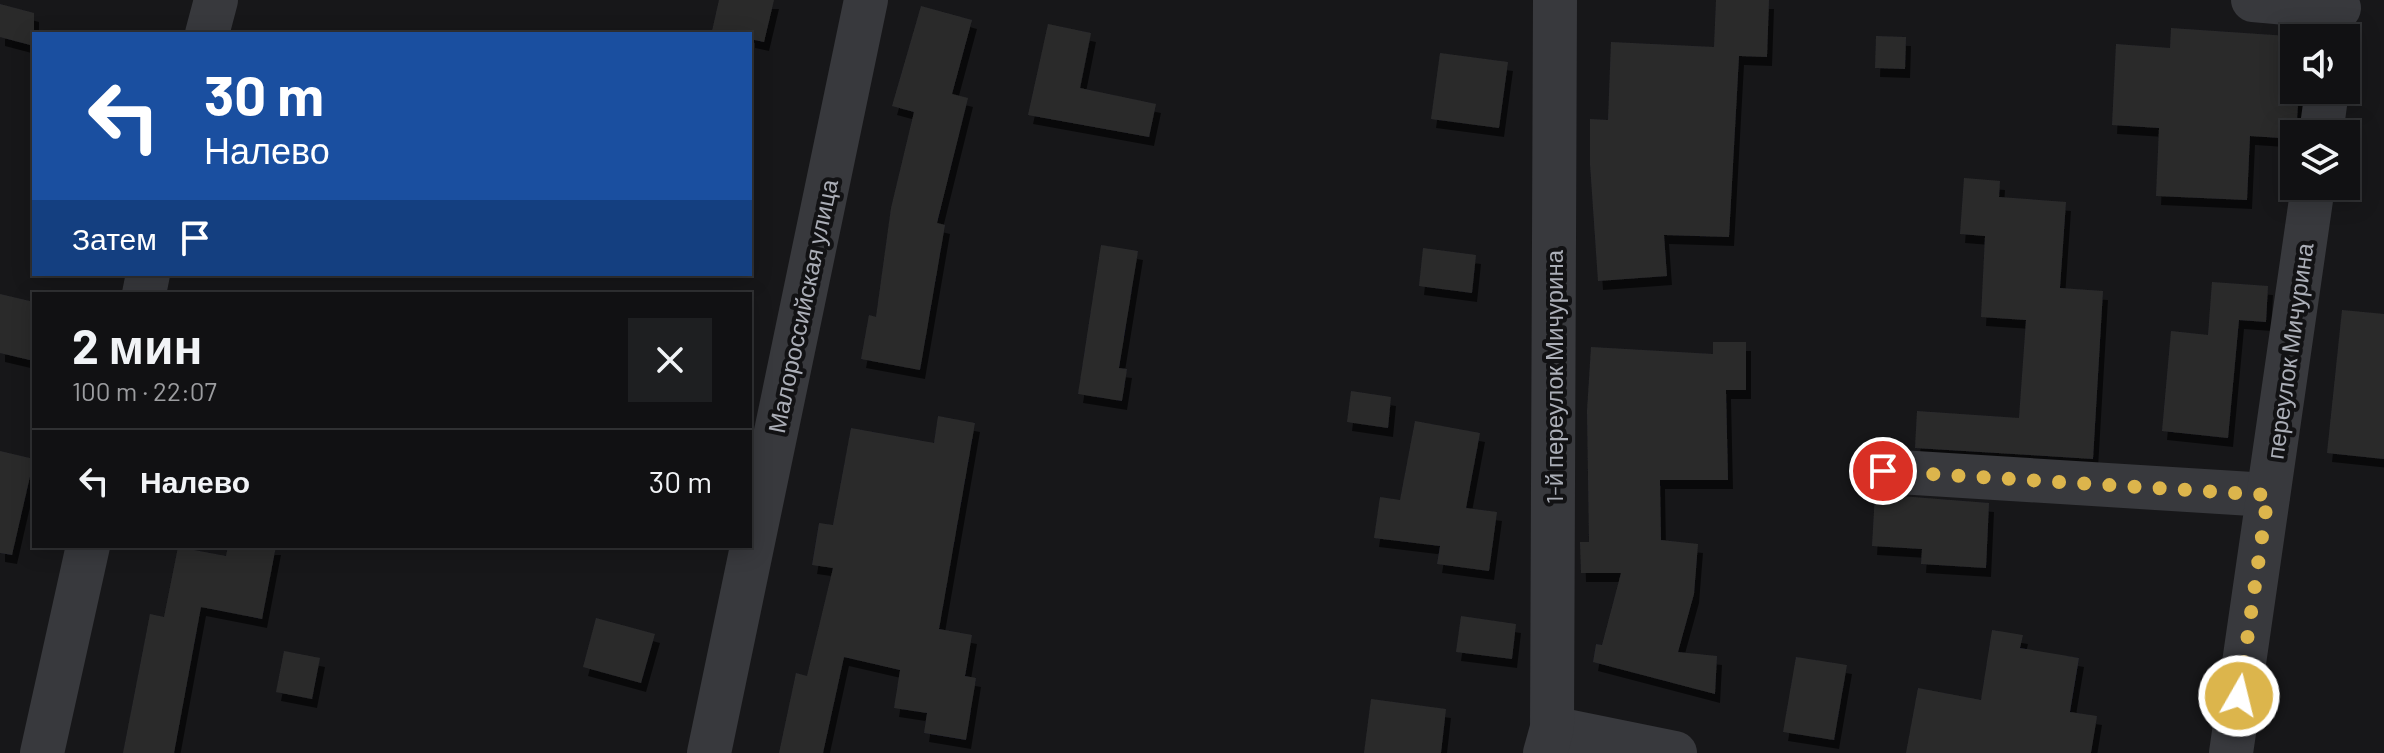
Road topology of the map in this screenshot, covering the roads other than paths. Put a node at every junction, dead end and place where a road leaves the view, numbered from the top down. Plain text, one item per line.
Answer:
1 (216, 0) edge
2 (866, 0) edge
3 (1555, 0) edge
4 (2253, 0) edge
5 (2338, 15) edge
6 (208, 32) edge
7 (2311, 200) edge
8 (1883, 471) dead end
9 (2268, 495) junction
10 (752, 547) edge
11 (88, 548) edge
12 (752, 548) edge
13 (1548, 740) edge
14 (42, 753) edge
15 (709, 753) edge
16 (1675, 753) edge
17 (2231, 753) edge

1 - 6 street
2 - 10 street, Малороссийская улица
3 - 13 street, 1-й переулок Мичурина
4 - 5 street
7 - 9 street, переулок Мичурина
8 - 9 street
9 - 17 street, переулок Мичурина
11 - 14 street
12 - 15 street, Малороссийская улица
13 - 16 street

